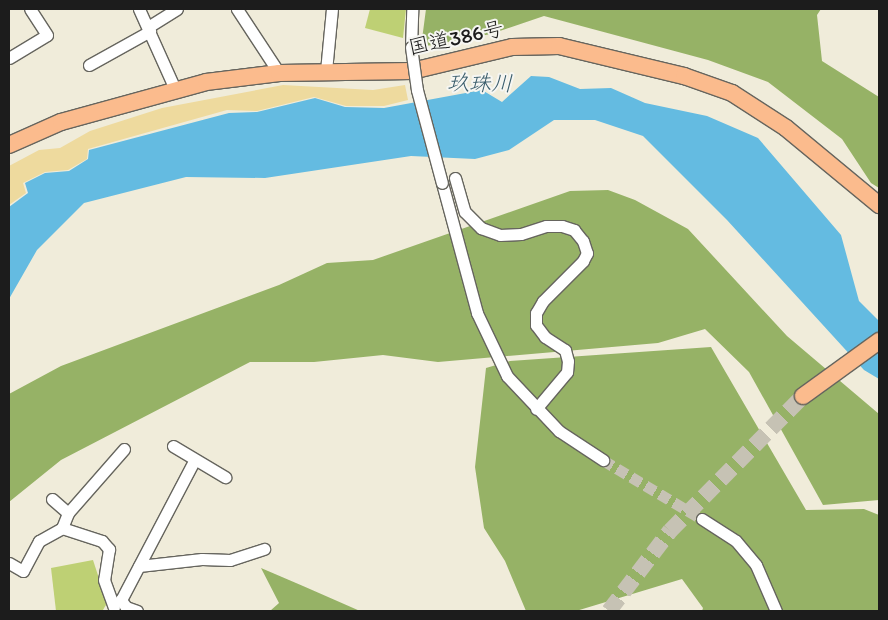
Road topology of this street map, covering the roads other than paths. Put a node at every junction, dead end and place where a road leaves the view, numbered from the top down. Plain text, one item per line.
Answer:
1 (30, 9) edge
2 (139, 9) edge
3 (177, 9) edge
4 (237, 9) edge
5 (332, 9) edge
6 (412, 9) edge
7 (149, 29) junction
8 (9, 58) edge
9 (89, 65) dead end
10 (326, 71) junction
11 (278, 73) junction
12 (174, 89) junction
13 (9, 145) edge
14 (456, 178) dead end
15 (879, 205) edge
16 (879, 341) edge
17 (803, 396) tunnel mouth
18 (536, 409) junction
19 (173, 446) dead end
20 (124, 449) dead end
21 (603, 460) tunnel mouth
22 (194, 461) junction
23 (225, 477) dead end
24 (52, 499) dead end
25 (68, 513) junction
26 (702, 519) tunnel mouth
27 (62, 528) junction
28 (264, 549) dead end
29 (9, 563) edge
30 (139, 566) junction
31 (115, 606) edge
32 (137, 611) edge
33 (776, 611) edge

1 - 8 street
2 - 7 street
3 - 7 street
4 - 11 street
5 - 10 street
6 - 18 street, bridge
7 - 9 street
7 - 12 street
10 - 11 highway, 国道386号
10 - 15 highway, 国道386号
11 - 12 highway, 国道386号
12 - 13 highway, 国道386号
14 - 18 street
16 - 17 highway
18 - 21 street
19 - 22 street
20 - 25 street
22 - 23 street
22 - 30 street
24 - 25 street
25 - 27 street
26 - 33 street
27 - 29 street
27 - 31 street
28 - 30 street
30 - 31 street
31 - 32 street

